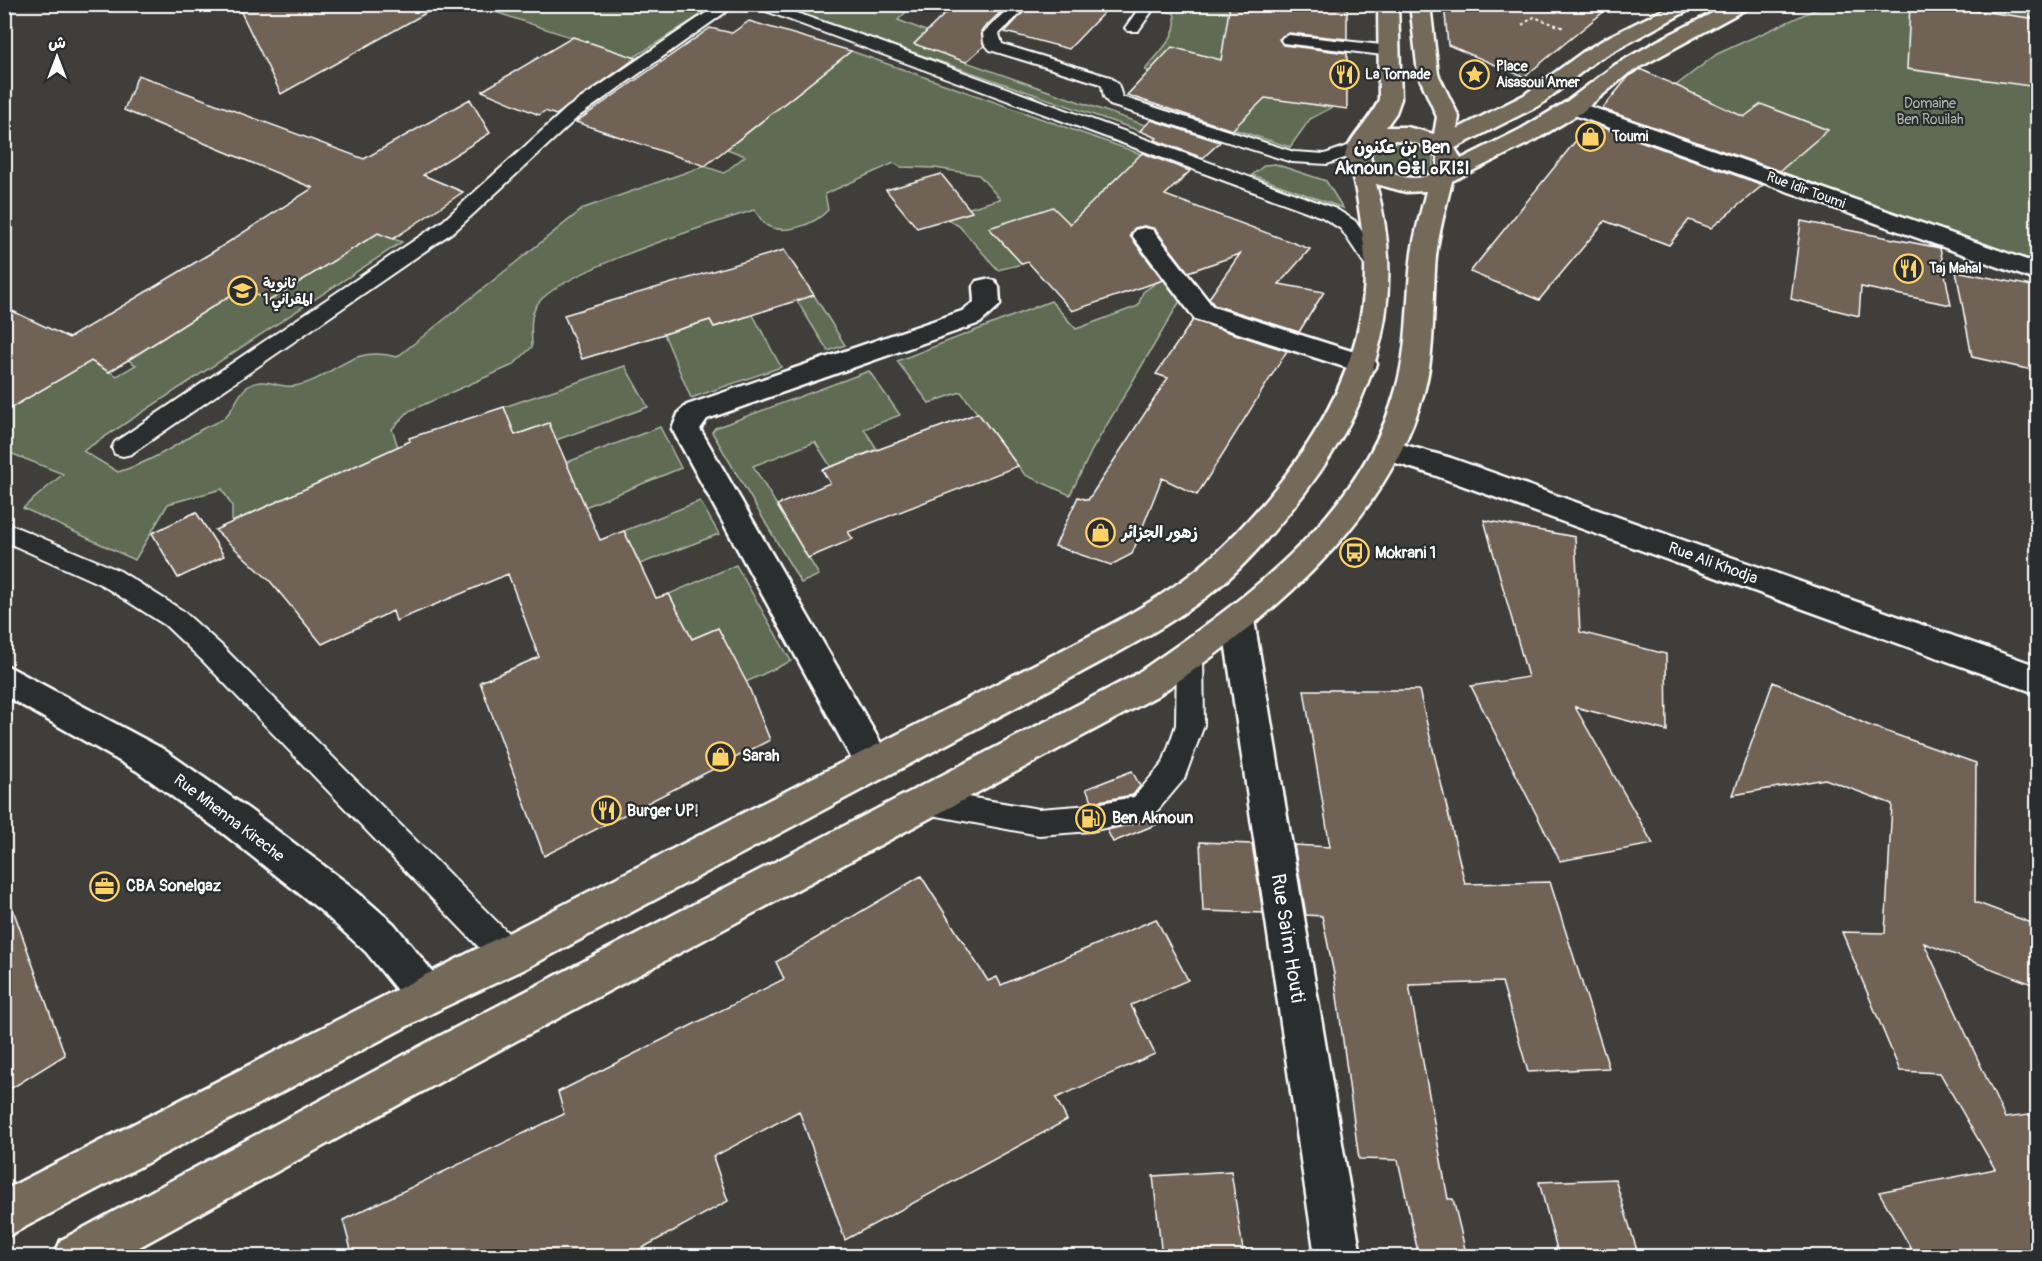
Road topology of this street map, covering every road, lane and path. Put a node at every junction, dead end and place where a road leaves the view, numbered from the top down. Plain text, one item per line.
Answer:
1 (14, 4) edge
2 (730, 4) edge
3 (754, 4) edge
4 (1022, 4) edge
5 (1150, 4) edge
6 (1388, 4) edge
7 (1420, 4) edge
8 (1691, 4) edge
9 (1746, 4) edge
10 (4, 9) edge
11 (1522, 25) dead end
12 (1133, 28) dead end
13 (1564, 28) dead end
14 (1288, 40) dead end
15 (1391, 51) junction
16 (1436, 94) junction
17 (1574, 106) junction
18 (1499, 117) junction
19 (1267, 150) junction
20 (1361, 150) junction
21 (1442, 161) junction
22 (1227, 174) junction
23 (1144, 236) dead end
24 (1379, 271) junction
25 (2037, 273) edge
26 (986, 287) dead end
27 (1363, 364) junction
28 (123, 448) dead end
29 (1387, 450) junction
30 (4, 531) edge
31 (1238, 620) junction
32 (1190, 656) junction
33 (4, 678) edge
34 (2037, 680) edge
35 (873, 763) junction
36 (926, 803) junction
37 (509, 956) junction
38 (426, 995) junction
39 (4, 1215) edge
40 (77, 1257) edge
41 (1338, 1257) edge

1 - 10 lane
2 - 28 lane
3 - 22 lane
4 - 19 lane
5 - 12 lane
6 - 15 main road
7 - 16 main road
8 - 18 main road
9 - 17 main road
11 - 13 path
14 - 15 lane
15 - 20 main road
16 - 18 main road
16 - 21 main road
17 - 21 main road
17 - 25 street, Rue Idir Toumi
18 - 21 main road
19 - 20 lane
19 - 22 lane
20 - 21 main road
20 - 21 main road
20 - 24 main road
21 - 29 main road
22 - 24 lane
23 - 27 street
24 - 27 main road
26 - 35 street
27 - 35 main road
29 - 31 main road
29 - 34 street, Rue Ali Khodja
30 - 37 lane
31 - 32 main road
31 - 41 street, Rue Saïm Houti
32 - 36 main road
32 - 36 lane
33 - 38 street, Rue Mhenna Kireche
35 - 37 main road
36 - 40 main road
37 - 38 main road
38 - 39 main road

